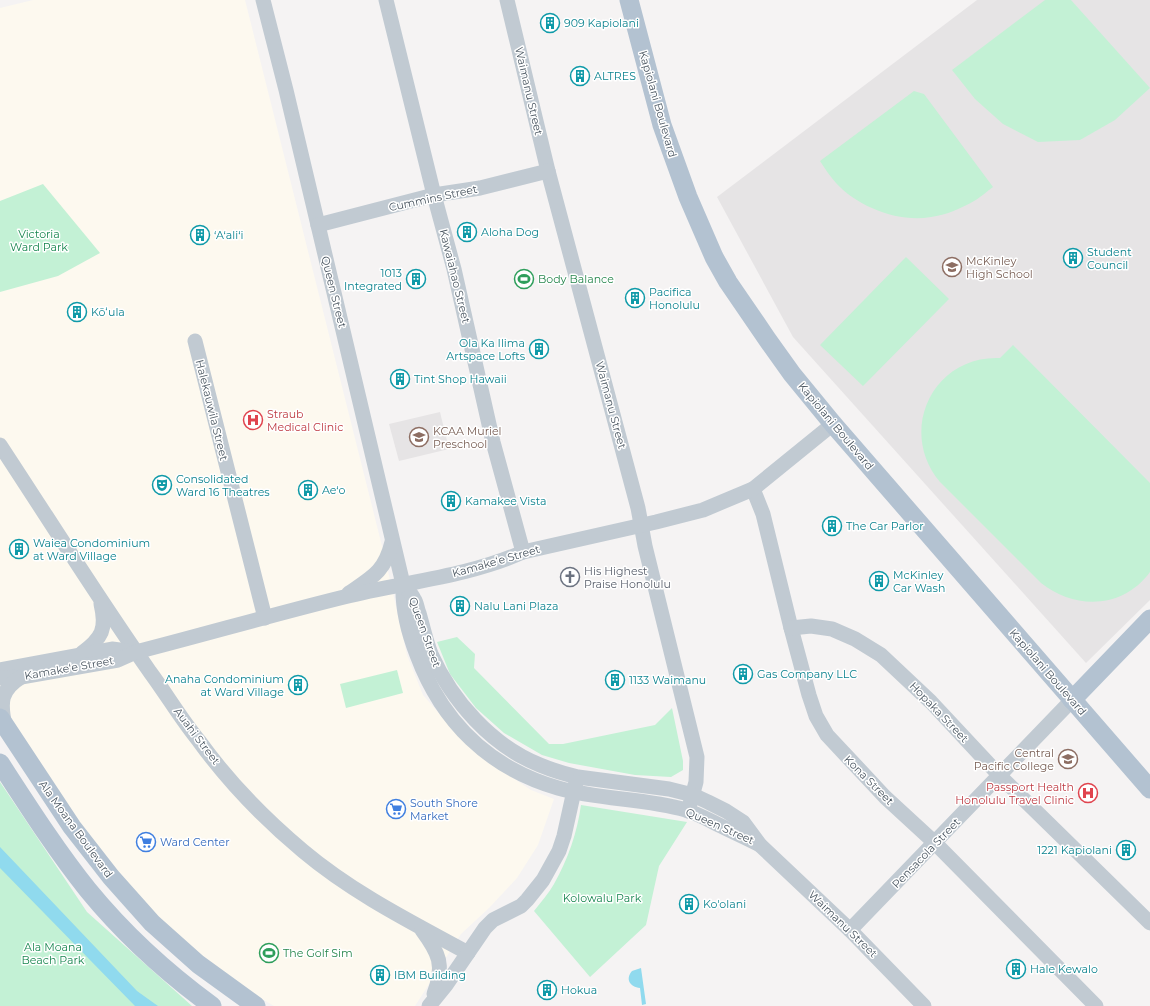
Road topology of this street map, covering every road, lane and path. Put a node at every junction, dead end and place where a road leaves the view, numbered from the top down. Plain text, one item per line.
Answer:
1 (263, 0) edge
2 (386, 0) edge
3 (507, 0) edge
4 (629, 0) edge
5 (548, 170) junction
6 (434, 195) junction
7 (318, 225) junction
8 (195, 342) dead end
9 (833, 424) junction
10 (0, 445) edge
11 (753, 489) junction
12 (641, 525) junction
13 (393, 541) junction
14 (523, 552) junction
15 (403, 584) junction
16 (345, 596) junction
17 (100, 597) junction
18 (264, 618) junction
19 (1150, 619) edge
20 (791, 628) junction
21 (136, 652) junction
22 (81, 654) junction
23 (0, 670) edge
24 (21, 677) junction
25 (0, 678) edge
26 (1072, 700) junction
27 (3, 722) edge
28 (0, 763) edge
29 (1000, 776) junction
30 (576, 785) junction
31 (1150, 789) edge
32 (693, 795) junction
33 (688, 811) junction
34 (935, 843) junction
35 (760, 845) junction
36 (1150, 923) edge
37 (419, 926) junction
38 (850, 930) junction
39 (468, 953) junction
40 (430, 1004) edge
41 (212, 1006) edge
42 (256, 1006) edge
43 (924, 1006) edge
44 (1096, 1006) edge

1 - 7 street, Queen Street
2 - 6 street, Kawaiahao Street
3 - 5 street, Waimanu Street
4 - 9 main road, Kapiolani Boulevard
5 - 6 street, Cummins Street
5 - 12 street, Waimanu Street
6 - 7 street, Cummins Street
6 - 14 street, Kawaiahao Street
7 - 13 street, Queen Street
8 - 18 street, Halekauwila Street
9 - 11 street, Kamakeʻe Street
9 - 26 main road, Kapiolani Boulevard
10 - 17 street, Auahi Street
11 - 12 street, Kamakeʻe Street
11 - 20 street, Kona Street
12 - 14 street, Kamakeʻe Street
12 - 32 street, Waimanu Street
13 - 15 street, Queen Street
13 - 16 street
14 - 15 street, Kamakeʻe Street
15 - 16 street, Kamakeʻe Street
15 - 30 street, Queen Street
16 - 18 street, Kamakeʻe Street
17 - 21 street, Auahi Street
17 - 22 street
18 - 21 street, Kamakeʻe Street
19 - 26 main road, Pensacola Street
20 - 29 street, Hopaka Street
20 - 34 street, Kona Street
21 - 22 street, Kamakeʻe Street
21 - 24 street, Kamakeʻe Street
21 - 37 street, Auahi Street
22 - 23 street, Kamakeʻe Street
24 - 25 street, Kamakeʻe Street
24 - 27 street
26 - 29 street, Pensacola Street
26 - 31 main road, Kapiolani Boulevard
27 - 42 main road, Ala Moana Boulevard
28 - 41 main road
29 - 34 street, Pensacola Street
29 - 36 street, Hopaka Street
30 - 32 street, Queen Street
30 - 33 street, Queen Street
30 - 39 street
32 - 33 street, Waimanu Street
32 - 35 street, Queen Street
33 - 35 street, Queen Street
34 - 38 street, Pensacola Street
34 - 44 street, Kona Street
35 - 38 street, Waimanu Street
37 - 39 street, Auahi Street
37 - 40 street
38 - 43 street, Waimanu Street
39 - 40 street

